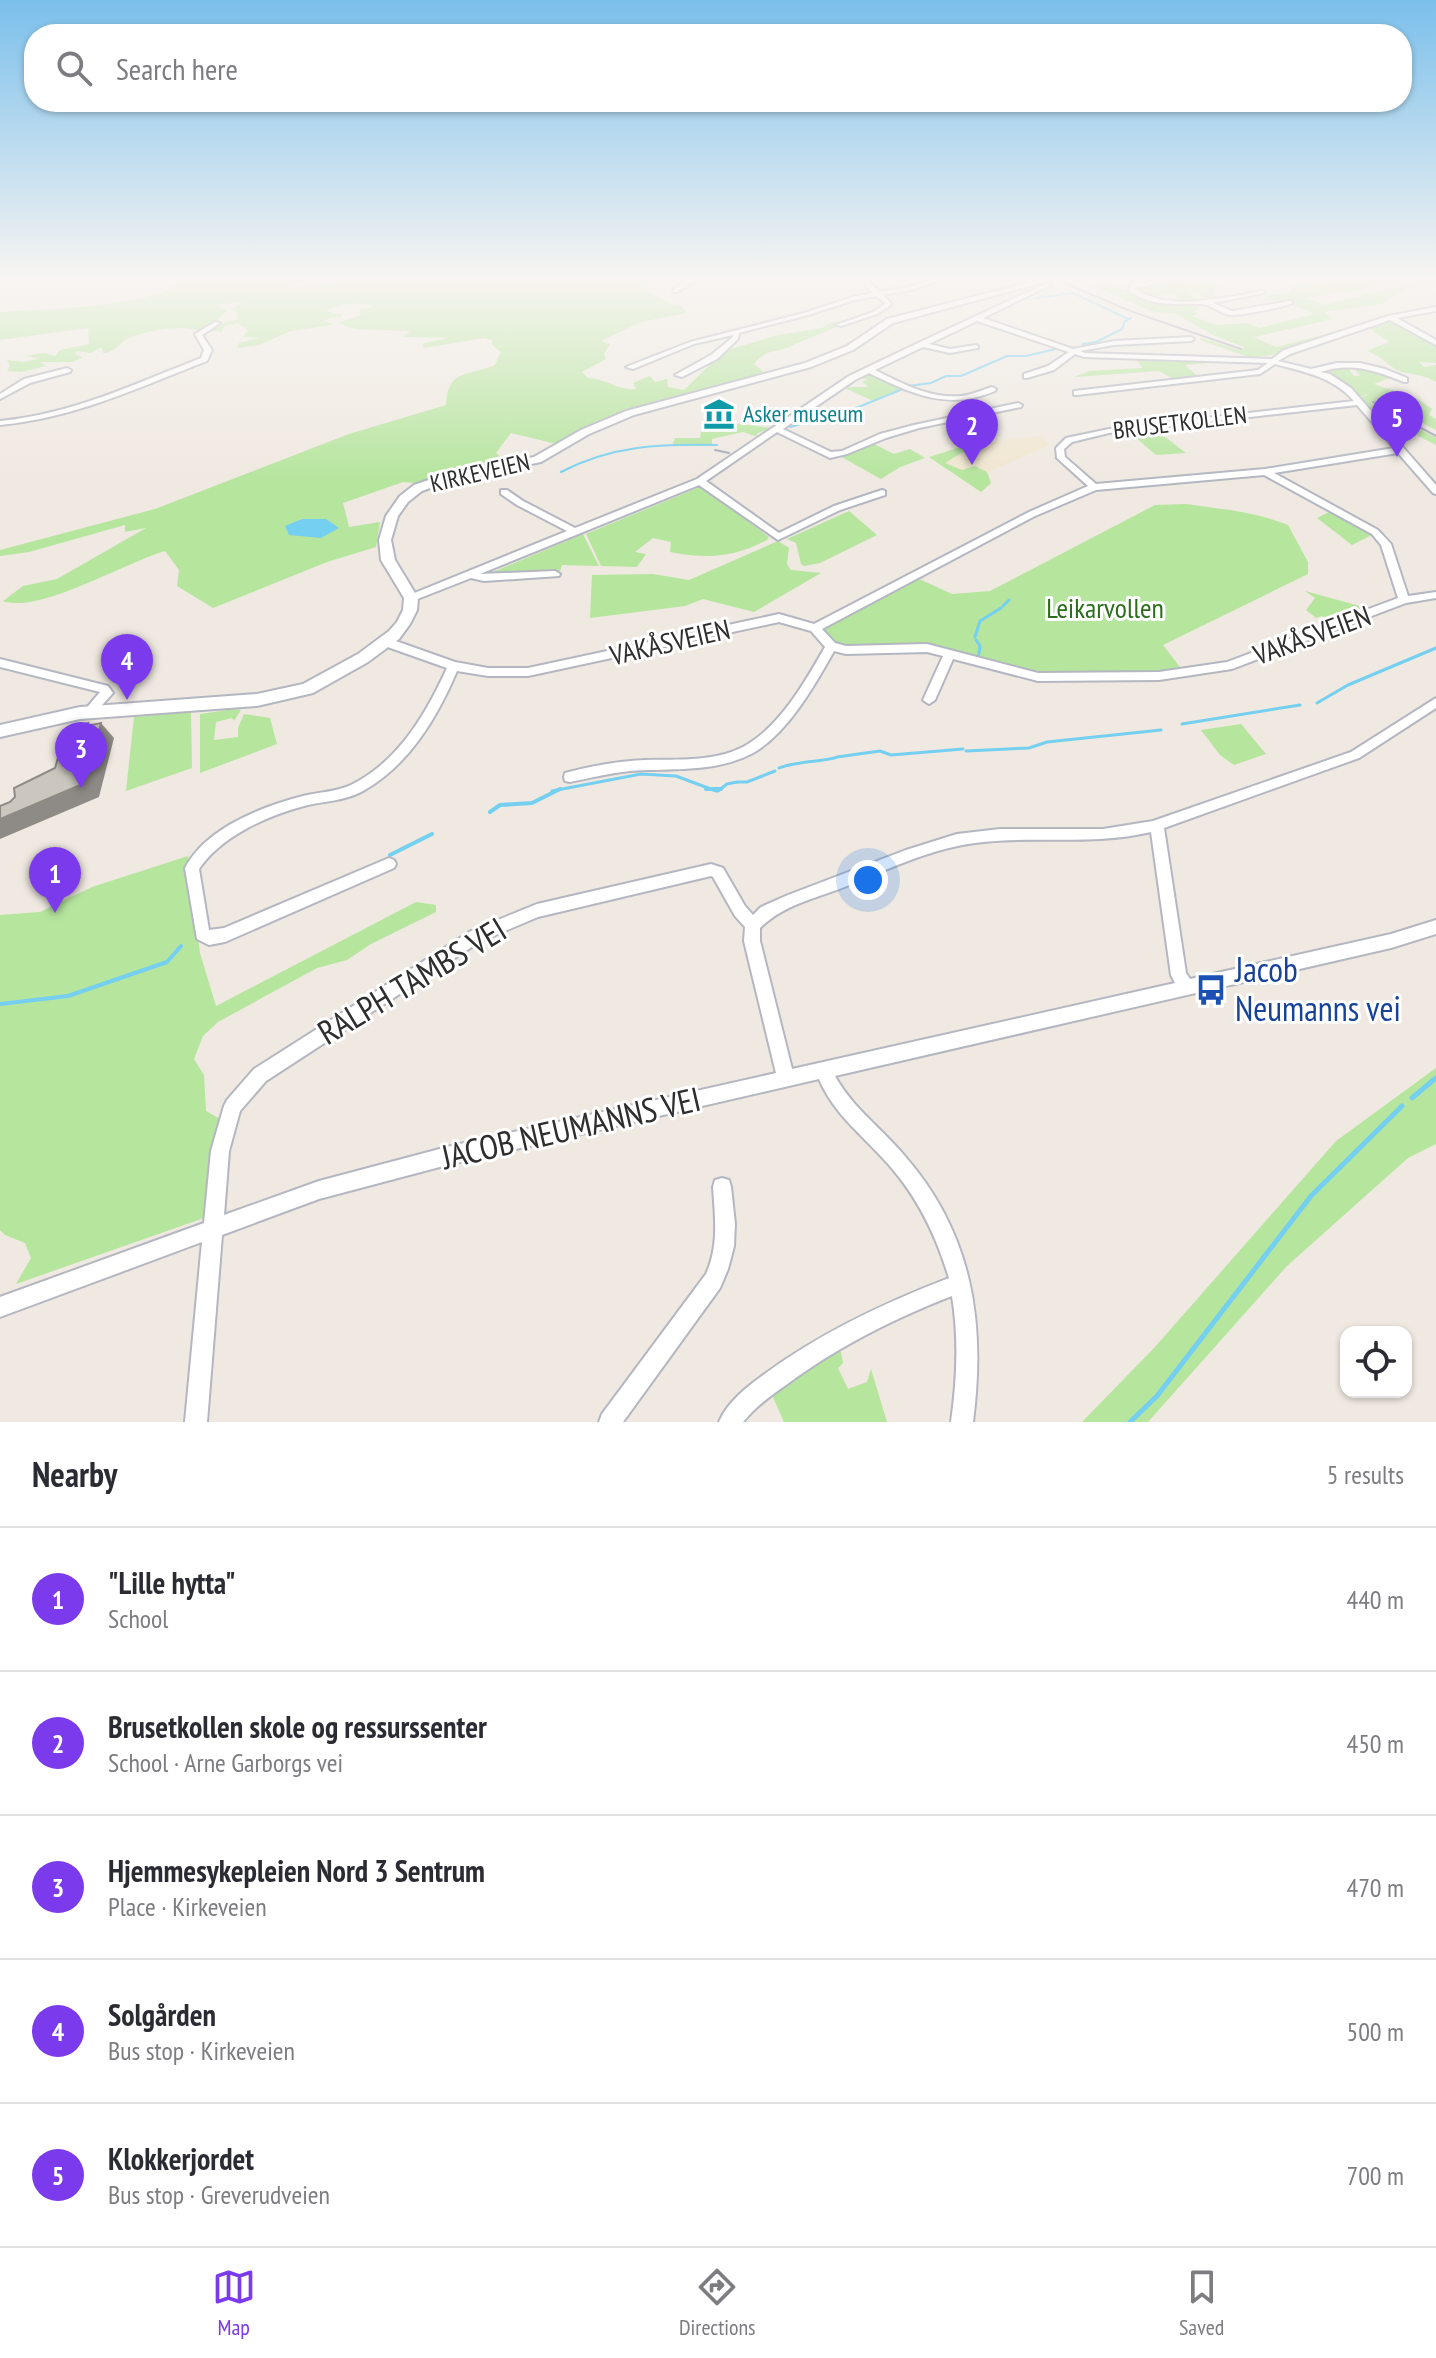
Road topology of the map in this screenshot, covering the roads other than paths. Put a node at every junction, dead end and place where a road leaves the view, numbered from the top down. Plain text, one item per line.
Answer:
1 (206, 346) edge
2 (683, 346) edge
3 (728, 346) edge
4 (852, 346) edge
5 (915, 346) edge
6 (928, 346) edge
7 (1054, 346) edge
8 (1098, 346) edge
9 (1304, 346) edge
10 (976, 347) dead end
11 (940, 350) junction
12 (1070, 352) junction
13 (932, 355) dead end
14 (1272, 361) junction
15 (630, 367) dead end
16 (868, 369) junction
17 (67, 370) dead end
18 (1314, 371) junction
19 (679, 375) dead end
20 (1027, 376) dead end
21 (1404, 380) dead end
22 (992, 389) dead end
23 (1077, 393) dead end
24 (0, 397) edge
25 (1358, 403) junction
26 (1018, 405) dead end
27 (0, 423) edge
28 (779, 430) junction
29 (1399, 450) junction
30 (1265, 472) junction
31 (700, 481) junction
32 (1094, 487) junction
33 (1436, 491) edge
34 (504, 492) dead end
35 (882, 493) dead end
36 (575, 532) junction
37 (469, 574) junction
38 (555, 574) dead end
39 (1436, 595) edge
40 (411, 598) junction
41 (1404, 600) junction
42 (815, 628) junction
43 (386, 642) junction
44 (831, 646) junction
45 (950, 654) junction
46 (0, 663) edge
47 (453, 668) junction
48 (929, 700) dead end
49 (1436, 702) edge
50 (90, 711) junction
51 (0, 731) edge
52 (570, 777) dead end
53 (1157, 827) junction
54 (389, 864) dead end
55 (753, 925) junction
56 (1436, 927) edge
57 (1186, 987) junction
58 (824, 1070) junction
59 (786, 1078) junction
60 (722, 1187) dead end
61 (215, 1230) junction
62 (961, 1283) junction
63 (0, 1307) edge
64 (196, 1422) edge
65 (610, 1422) edge
66 (730, 1422) edge
67 (962, 1422) edge

1 - 27 street
2 - 15 street
3 - 19 street
4 - 40 main road, KIRKEVEIEN
5 - 16 street
6 - 11 street
7 - 12 street
8 - 12 street
9 - 14 street
10 - 11 street
11 - 13 street
12 - 14 street
12 - 20 street
14 - 18 street
14 - 23 street
16 - 22 street
16 - 28 street
17 - 24 street
18 - 21 street
18 - 25 street
25 - 29 street
25 - 32 street, BRUSETKOLLEN
26 - 28 street
28 - 31 street
29 - 30 street
29 - 33 street
30 - 32 street
30 - 41 street
31 - 35 street
31 - 36 street
32 - 42 street
34 - 36 street
36 - 37 street
37 - 38 street
37 - 40 street
39 - 41 street, VAKÅSVEIEN
40 - 43 main road
41 - 45 street, VAKÅSVEIEN
42 - 44 street
42 - 47 street, VAKÅSVEIEN
43 - 47 street, VAKÅSVEIEN
43 - 50 main road
44 - 45 street, VAKÅSVEIEN
44 - 52 street
45 - 48 street
46 - 50 street
47 - 54 street
49 - 53 street
50 - 51 main road
53 - 55 street
53 - 57 street
55 - 59 street
55 - 61 street, RALPH TAMBS VEI
56 - 57 street, JACOB NEUMANNS VEI
57 - 58 street, JACOB NEUMANNS VEI
58 - 59 street, JACOB NEUMANNS VEI
58 - 62 street
59 - 61 street, JACOB NEUMANNS VEI
60 - 65 street
61 - 63 street, JACOB NEUMANNS VEI
61 - 64 street
62 - 66 street
62 - 67 street

